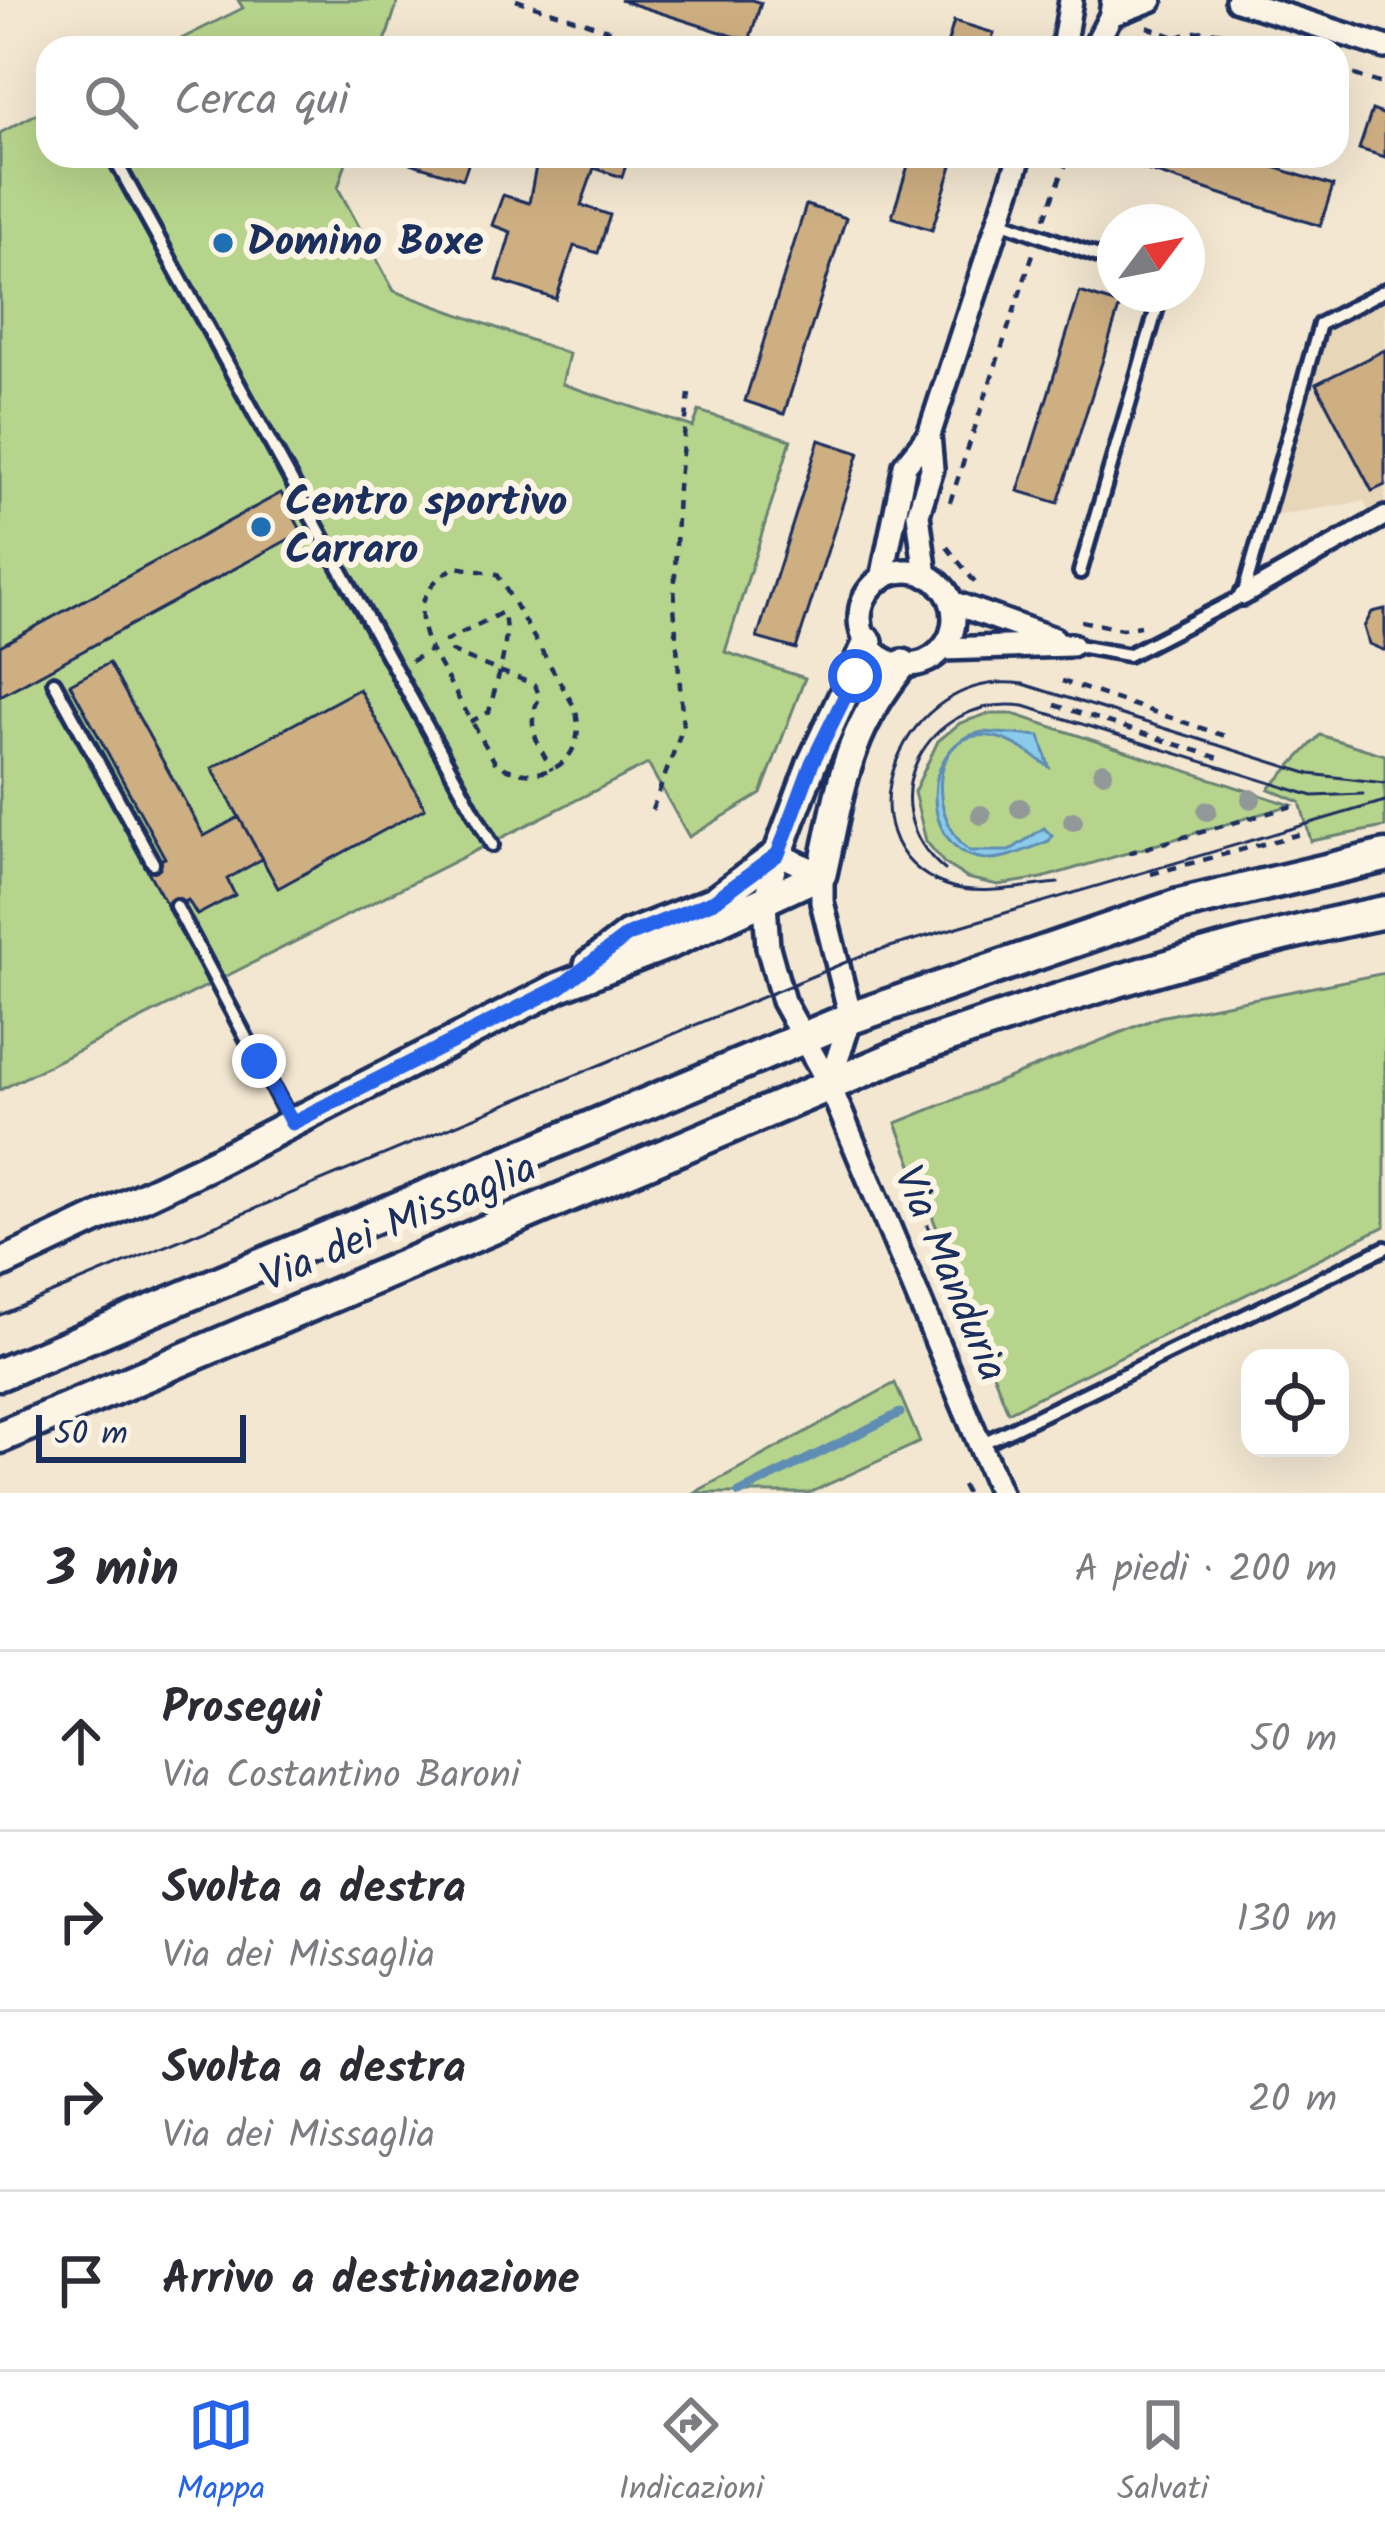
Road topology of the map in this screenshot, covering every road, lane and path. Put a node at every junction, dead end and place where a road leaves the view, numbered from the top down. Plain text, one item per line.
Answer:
1 (516, 0) edge
2 (1072, 0) edge
3 (1151, 0) edge
4 (1237, 0) edge
5 (1112, 8) edge
6 (627, 36) edge
7 (1065, 36) edge
8 (1099, 36) edge
9 (1180, 36) edge
10 (1237, 36) edge
11 (1385, 47) edge
12 (1349, 73) edge
13 (1385, 85) edge
14 (119, 168) edge
15 (1016, 168) edge
16 (1064, 168) edge
17 (997, 220) junction
18 (1039, 235) junction
19 (1097, 256) edge
20 (1385, 290) edge
21 (1156, 312) edge
22 (688, 394) dead end
23 (929, 435) junction
24 (950, 502) dead end
25 (1385, 516) edge
26 (945, 544) dead end
27 (1080, 572) dead end
28 (926, 576) junction
29 (882, 579) junction
30 (980, 588) dead end
31 (1243, 596) junction
32 (951, 602) junction
33 (1078, 620) dead end
34 (1143, 625) dead end
35 (868, 642) junction
36 (1071, 645) junction
37 (942, 649) junction
38 (430, 650) junction
39 (903, 664) junction
40 (395, 669) junction
41 (498, 670) junction
42 (1062, 681) dead end
43 (54, 682) dead end
44 (1055, 705) dead end
45 (470, 722) junction
46 (1231, 739) dead end
47 (1225, 760) dead end
48 (553, 772) junction
49 (1293, 806) dead end
50 (652, 810) dead end
51 (1304, 833) dead end
52 (493, 845) dead end
53 (1128, 853) dead end
54 (778, 854) junction
55 (1385, 856) edge
56 (153, 863) dead end
57 (822, 874) junction
58 (1151, 874) dead end
59 (765, 902) junction
60 (176, 906) dead end
61 (1385, 912) edge
62 (560, 987) junction
63 (851, 1018) junction
64 (799, 1038) junction
65 (829, 1084) junction
66 (292, 1123) junction
67 (920, 1208) dead end
68 (1385, 1248) edge
69 (0, 1264) edge
70 (948, 1273) dead end
71 (0, 1374) edge
72 (0, 1437) edge
73 (979, 1445) junction
74 (962, 1484) dead end
75 (966, 1493) edge
76 (1000, 1493) edge

1 - 6 path
2 - 7 street
3 - 5 street
4 - 11 street
5 - 8 street
9 - 10 path
12 - 13 path
14 - 40 lane
15 - 17 street
16 - 18 path
17 - 18 lane
17 - 23 street
18 - 19 lane
18 - 24 path
20 - 31 lane
21 - 27 lane
22 - 50 path
23 - 28 street
23 - 29 street
25 - 31 street
26 - 30 path
28 - 29 street
28 - 32 street
29 - 35 street
31 - 36 lane
32 - 36 street
32 - 37 street
33 - 34 path
35 - 39 street
35 - 54 street
36 - 37 street
37 - 39 street
38 - 40 path
38 - 45 path
38 - 48 path
39 - 57 street
40 - 52 lane
41 - 41 path
41 - 45 path
41 - 48 path
42 - 46 path
43 - 56 lane
44 - 47 path
45 - 48 path
49 - 53 path
51 - 58 path
54 - 57 street
54 - 59 street
54 - 62 street
55 - 63 main road, Via dei Missaglia
57 - 59 street
57 - 63 street
59 - 62 street
59 - 64 street
60 - 66 lane
61 - 65 main road, Via dei Missaglia
62 - 66 street
63 - 64 main road, Via dei Missaglia
63 - 65 street
64 - 65 street
64 - 71 main road, Via dei Missaglia
65 - 72 main road, Via dei Missaglia
65 - 73 street, Via Manduria
66 - 69 street
67 - 70 path
68 - 73 lane
73 - 76 street, Via Manduria
74 - 75 path

